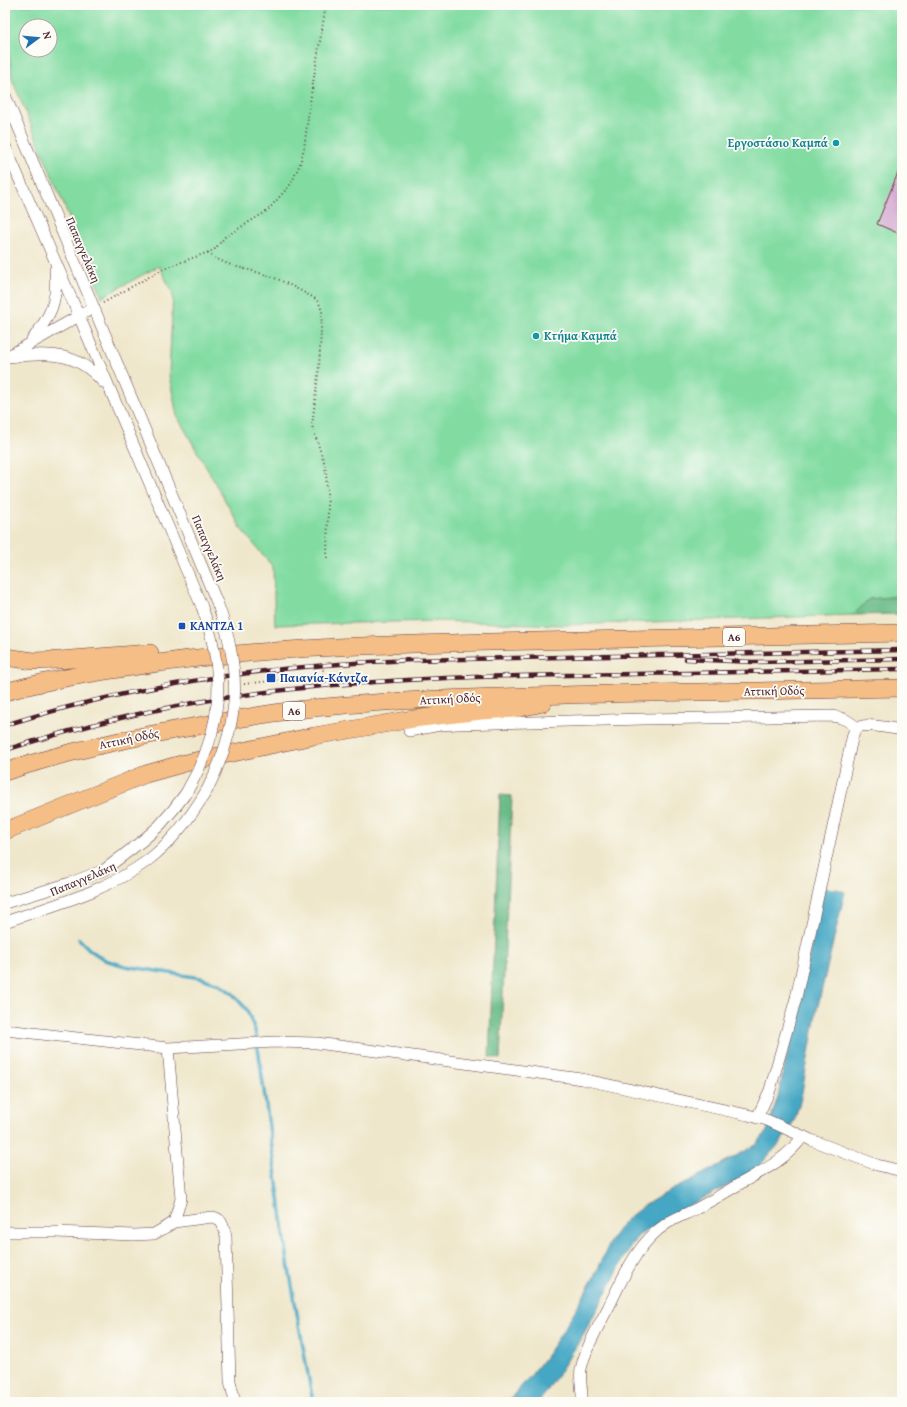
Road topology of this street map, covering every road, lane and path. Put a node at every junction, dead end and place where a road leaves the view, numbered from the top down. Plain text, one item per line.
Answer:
1 (326, 5) edge
2 (5, 95) edge
3 (5, 146) edge
4 (208, 254) junction
5 (54, 261) junction
6 (93, 308) junction
7 (79, 316) junction
8 (30, 344) junction
9 (6, 357) edge
10 (110, 391) junction
11 (327, 558) dead end
12 (902, 633) edge
13 (252, 651) junction
14 (5, 657) edge
15 (323, 669) dead end
16 (323, 675) junction
17 (324, 682) dead end
18 (235, 685) junction
19 (902, 688) edge
20 (5, 692) edge
21 (589, 694) junction
22 (857, 728) junction
23 (409, 730) dead end
24 (902, 730) edge
25 (5, 772) edge
26 (5, 831) edge
27 (5, 903) edge
28 (5, 922) edge
29 (5, 1030) edge
30 (168, 1048) junction
31 (762, 1119) junction
32 (798, 1134) junction
33 (902, 1172) edge
34 (174, 1222) junction
35 (5, 1232) edge
36 (235, 1402) edge
37 (582, 1402) edge

1 - 4 path
2 - 6 street, Παπαγγελάκη
3 - 5 street, Παπαγγελάκη
4 - 6 path
4 - 11 path
5 - 7 street, Παπαγγελάκη
5 - 8 street
6 - 7 street
6 - 18 street, Παπαγγελάκη, bridge
7 - 8 street
7 - 10 street, Παπαγγελάκη
8 - 9 street
9 - 10 street
10 - 27 street, Παπαγγελάκη, bridge
12 - 13 highway, Α6
13 - 14 highway
13 - 20 highway, Α6
15 - 16 path
16 - 17 path
16 - 18 path
18 - 28 street, Παπαγγελάκη, bridge
19 - 21 highway, Αττική Οδός / Α6
21 - 25 highway, Αττική Οδός / Α6
21 - 26 highway
22 - 23 street
22 - 24 street
22 - 31 street
29 - 30 street
30 - 31 street
30 - 34 street
31 - 32 street
32 - 33 street
32 - 37 street
34 - 35 street
34 - 36 street

